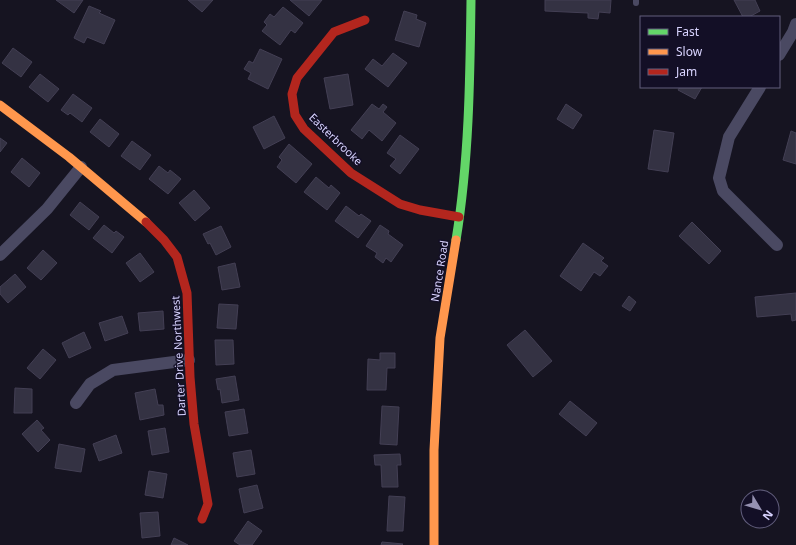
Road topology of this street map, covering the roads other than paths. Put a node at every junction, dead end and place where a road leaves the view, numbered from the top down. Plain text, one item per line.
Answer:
1 (471, 0) edge
2 (365, 20) dead end
3 (796, 24) edge
4 (780, 53) edge
5 (759, 88) edge
6 (0, 105) edge
7 (81, 167) junction
8 (459, 217) junction
9 (777, 245) dead end
10 (0, 255) edge
11 (189, 360) junction
12 (76, 403) dead end
13 (202, 519) dead end
14 (434, 545) edge

1 - 8 street, Nance Road
2 - 8 street, Easterbrooke
3 - 4 street
5 - 9 street
6 - 7 street, Darter Drive Northwest
7 - 10 street
7 - 11 street, Darter Drive Northwest
8 - 14 street, Nance Road
11 - 12 street
11 - 13 street, Darter Drive Northwest

